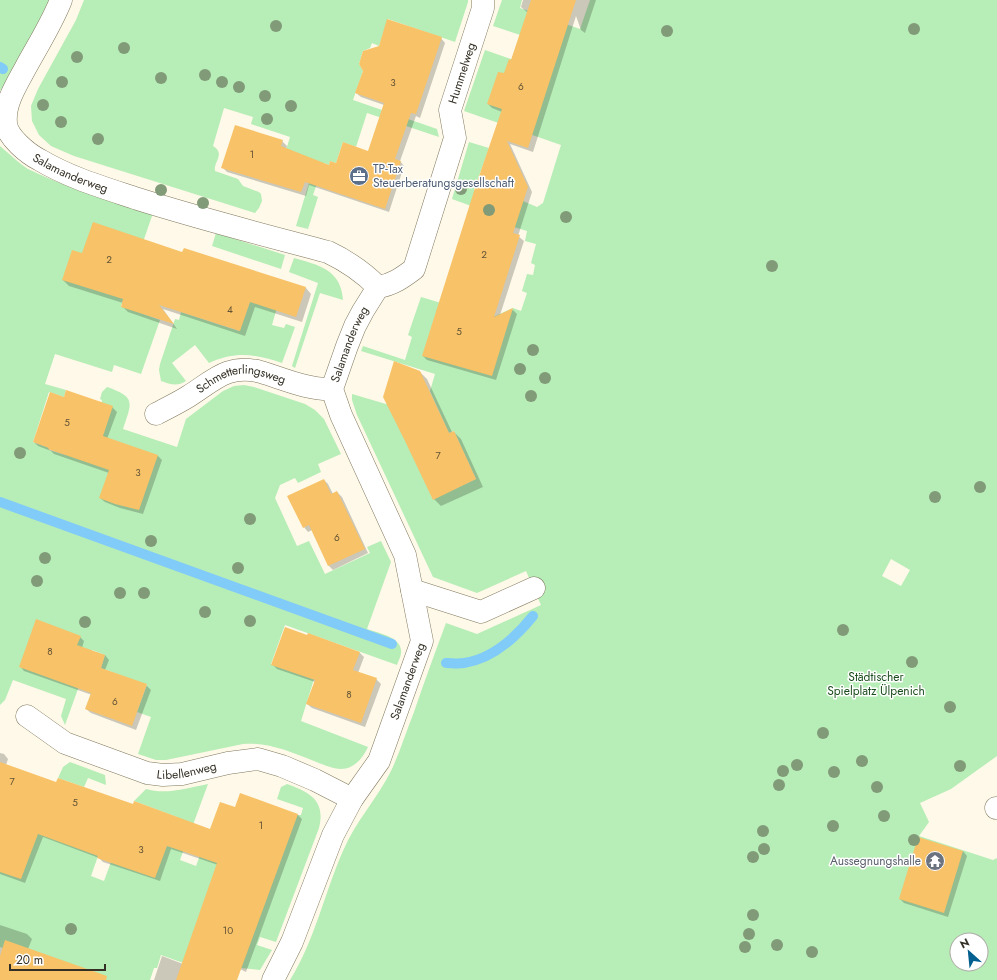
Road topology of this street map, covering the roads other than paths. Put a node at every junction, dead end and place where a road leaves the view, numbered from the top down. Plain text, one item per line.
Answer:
1 (61, 0) edge
2 (483, 0) edge
3 (378, 287) junction
4 (332, 389) junction
5 (156, 414) dead end
6 (534, 588) dead end
7 (412, 590) junction
8 (27, 716) dead end
9 (352, 799) junction
10 (273, 980) edge

1 - 3 street, Salamanderweg
2 - 3 street, Hummelweg
3 - 4 street, Salamanderweg
4 - 5 street, Schmetterlingsweg
4 - 7 street, Salamanderweg
6 - 7 street
7 - 9 street, Salamanderweg
8 - 9 street, Libellenweg
9 - 10 street, Salamanderweg

